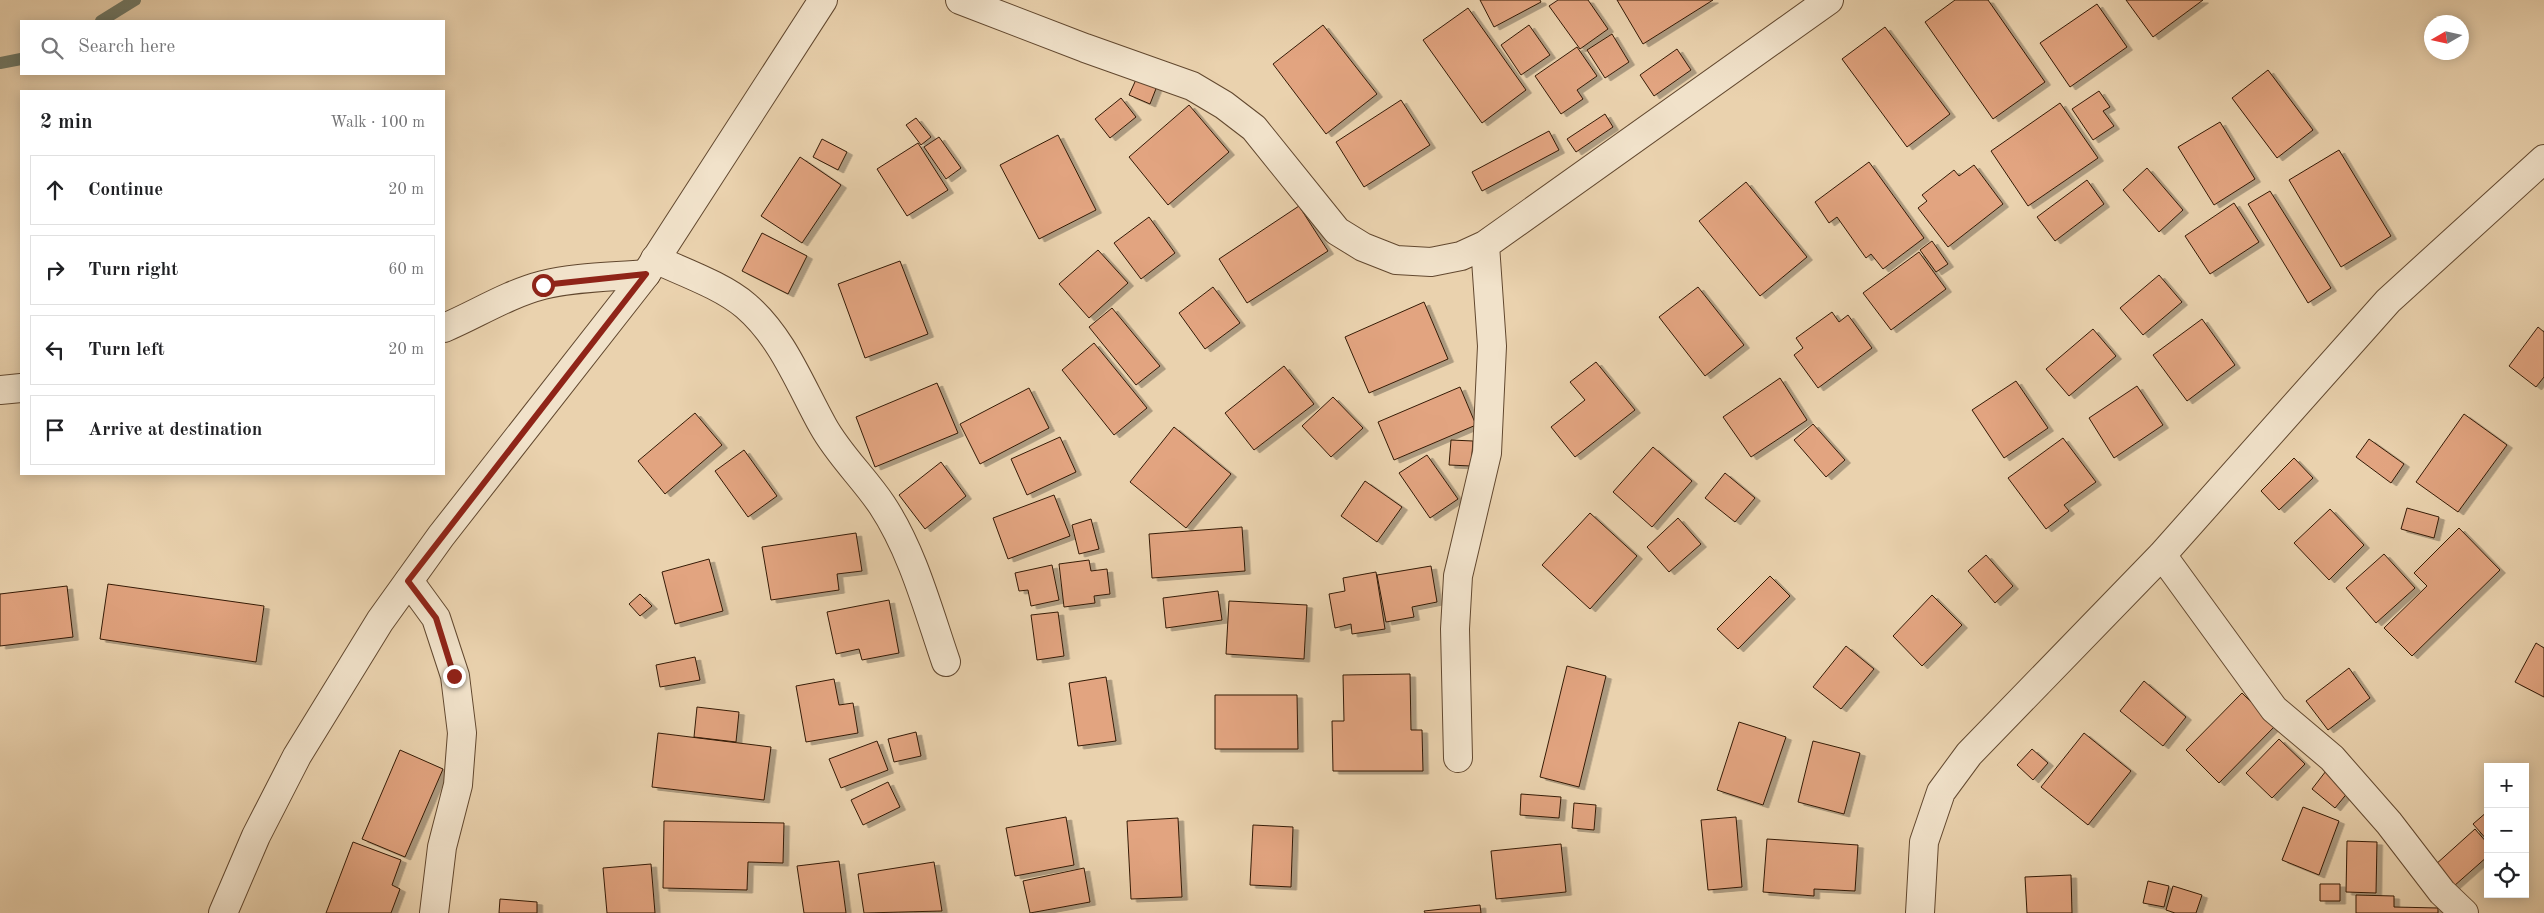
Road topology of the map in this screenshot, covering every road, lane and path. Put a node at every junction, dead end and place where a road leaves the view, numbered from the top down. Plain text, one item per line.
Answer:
1 (823, 0) edge
2 (960, 0) edge
3 (1829, 0) edge
4 (2544, 159) edge
5 (1485, 245) junction
6 (650, 266) junction
7 (445, 328) edge
8 (20, 388) edge
9 (0, 390) edge
10 (2162, 555) junction
11 (408, 581) junction
12 (946, 662) dead end
13 (1458, 758) dead end
14 (223, 913) edge
15 (434, 913) edge
16 (1920, 913) edge
17 (2464, 913) edge

1 - 6 street
2 - 5 street
3 - 5 street
4 - 10 street
5 - 13 street
6 - 7 street
6 - 11 street
6 - 12 street
8 - 9 street
10 - 16 street
10 - 17 street
11 - 14 street
11 - 15 street

